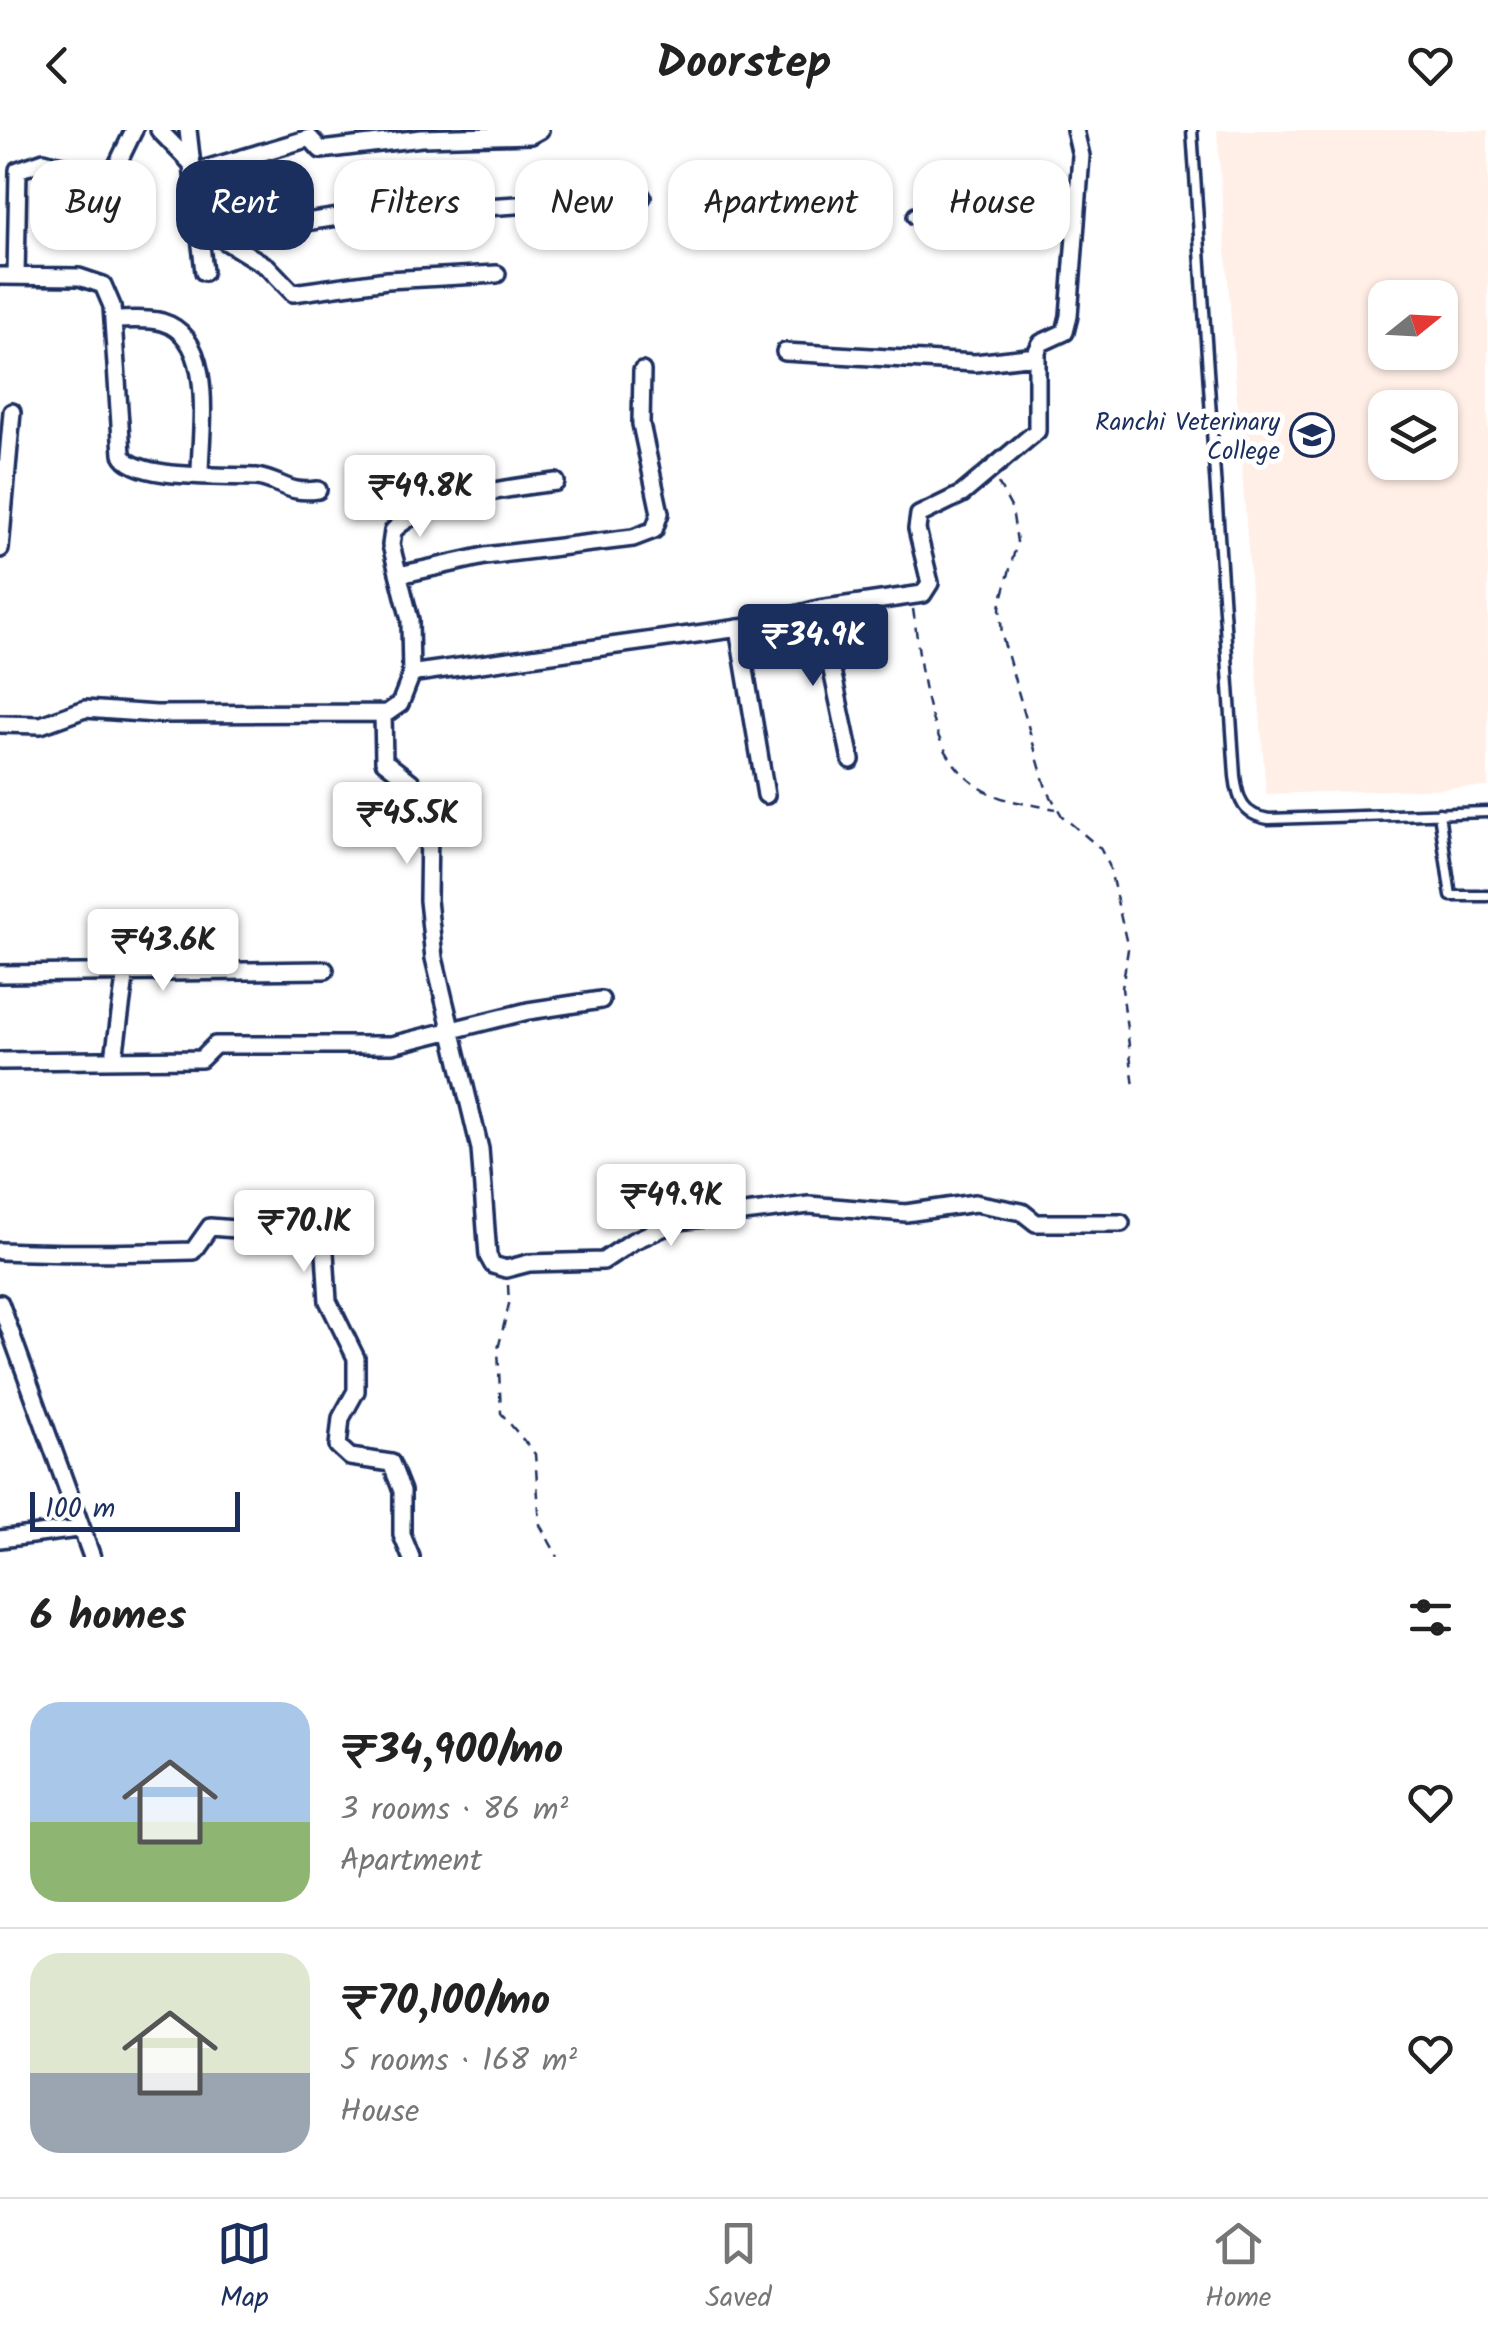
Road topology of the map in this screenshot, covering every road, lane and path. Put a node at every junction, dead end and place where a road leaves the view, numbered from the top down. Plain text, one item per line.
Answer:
1 (134, 130) edge
2 (159, 130) edge
3 (188, 130) edge
4 (540, 130) edge
5 (1075, 130) edge
6 (1192, 130) edge
7 (186, 160) edge
8 (193, 160) edge
9 (228, 160) edge
10 (515, 205) edge
11 (314, 221) edge
12 (1070, 229) edge
13 (1073, 230) junction
14 (207, 250) edge
15 (235, 250) edge
16 (204, 272) dead end
17 (497, 274) dead end
18 (8, 276) edge
19 (114, 320) junction
20 (785, 352) dead end
21 (1036, 356) junction
22 (642, 371) dead end
23 (12, 412) dead end
24 (988, 469) junction
25 (200, 474) junction
26 (556, 482) dead end
27 (318, 490) dead end
28 (0, 549) edge
29 (399, 574) junction
30 (911, 596) junction
31 (819, 608) junction
32 (738, 628) junction
33 (411, 676) junction
34 (383, 714) junction
35 (0, 724) edge
36 (850, 760) dead end
37 (766, 795) dead end
38 (1057, 810) junction
39 (1488, 812) edge
40 (1439, 814) junction
41 (1488, 896) edge
42 (325, 970) dead end
43 (126, 971) junction
44 (0, 974) edge
45 (601, 1000) dead end
46 (449, 1031) junction
47 (114, 1058) junction
48 (0, 1062) edge
49 (1134, 1087) dead end
50 (1121, 1223) dead end
51 (0, 1251) edge
52 (506, 1269) junction
53 (0, 1304) edge
54 (78, 1529) junction
55 (0, 1539) edge
56 (92, 1557) edge
57 (411, 1557) edge
58 (558, 1557) edge

1 - 18 street
2 - 7 street
3 - 8 street
4 - 9 street
5 - 13 street
6 - 40 lane
10 - 11 street
12 - 13 street
13 - 21 street
14 - 16 street
15 - 17 street
18 - 19 street
19 - 25 street
19 - 25 street
20 - 21 street
21 - 24 street
22 - 29 street
23 - 28 street
24 - 30 street
24 - 38 path
25 - 27 street
26 - 29 street
29 - 33 street
30 - 31 street
30 - 38 path
31 - 32 street
31 - 36 street
32 - 33 street
32 - 37 street
33 - 34 street
34 - 35 street
34 - 46 street
38 - 49 path
39 - 40 lane
40 - 41 lane
42 - 43 street
43 - 44 street
43 - 47 street
45 - 46 street
46 - 47 street
46 - 52 street
47 - 48 street
50 - 52 street
51 - 57 street
52 - 58 path
53 - 54 street
54 - 55 street
54 - 56 street

